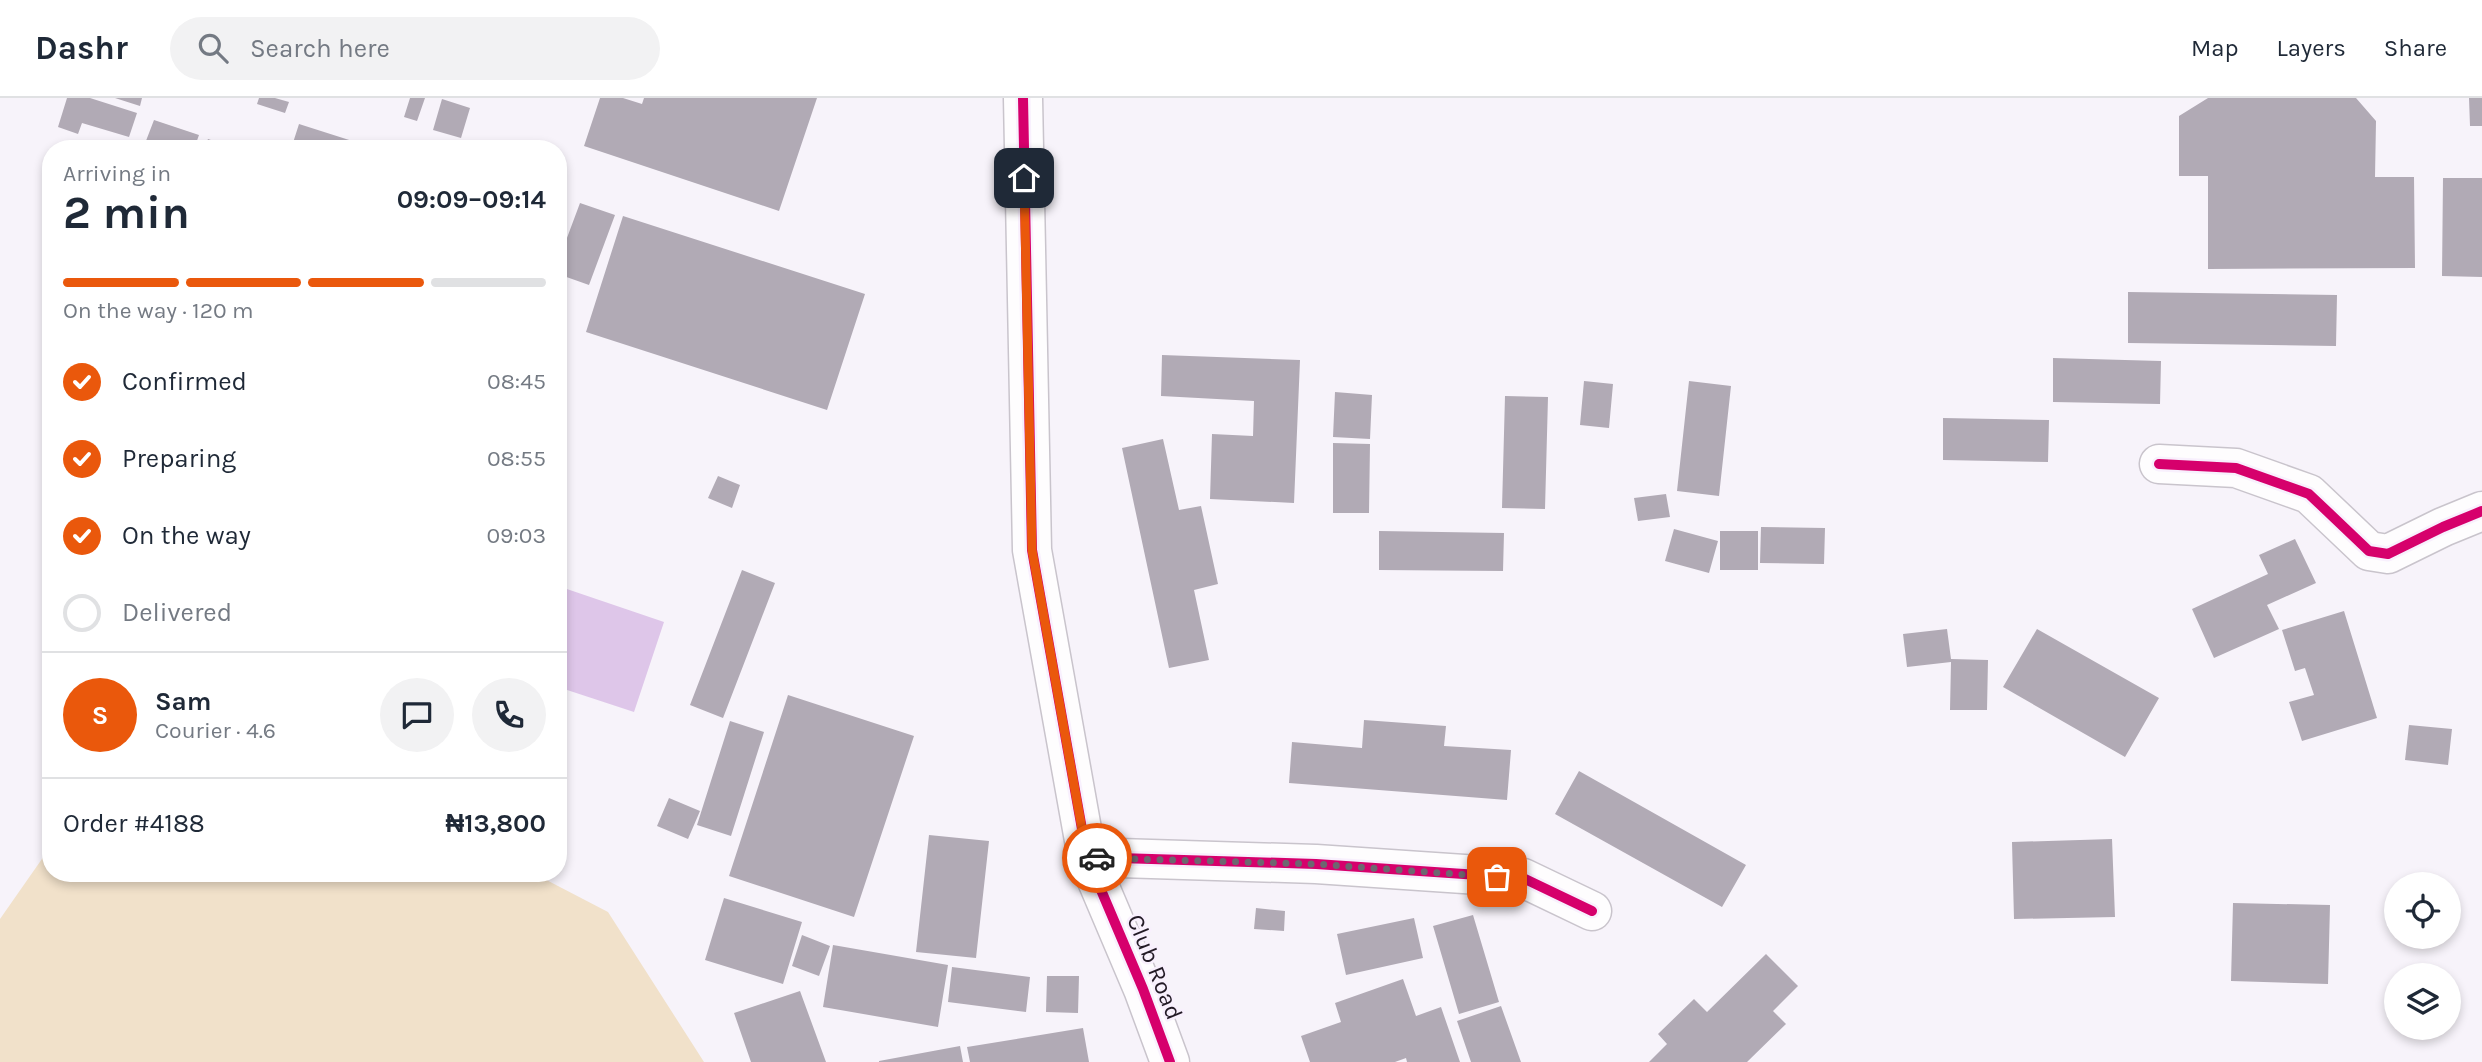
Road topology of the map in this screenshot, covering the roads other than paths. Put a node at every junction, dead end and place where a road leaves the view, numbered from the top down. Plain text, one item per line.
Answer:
1 (1023, 98) edge
2 (2159, 464) dead end
3 (2482, 511) edge
4 (1087, 857) junction
5 (1592, 911) dead end
6 (1170, 1062) edge

1 - 4 street, Club Road
2 - 3 street
4 - 5 street
4 - 6 street, Club Road

